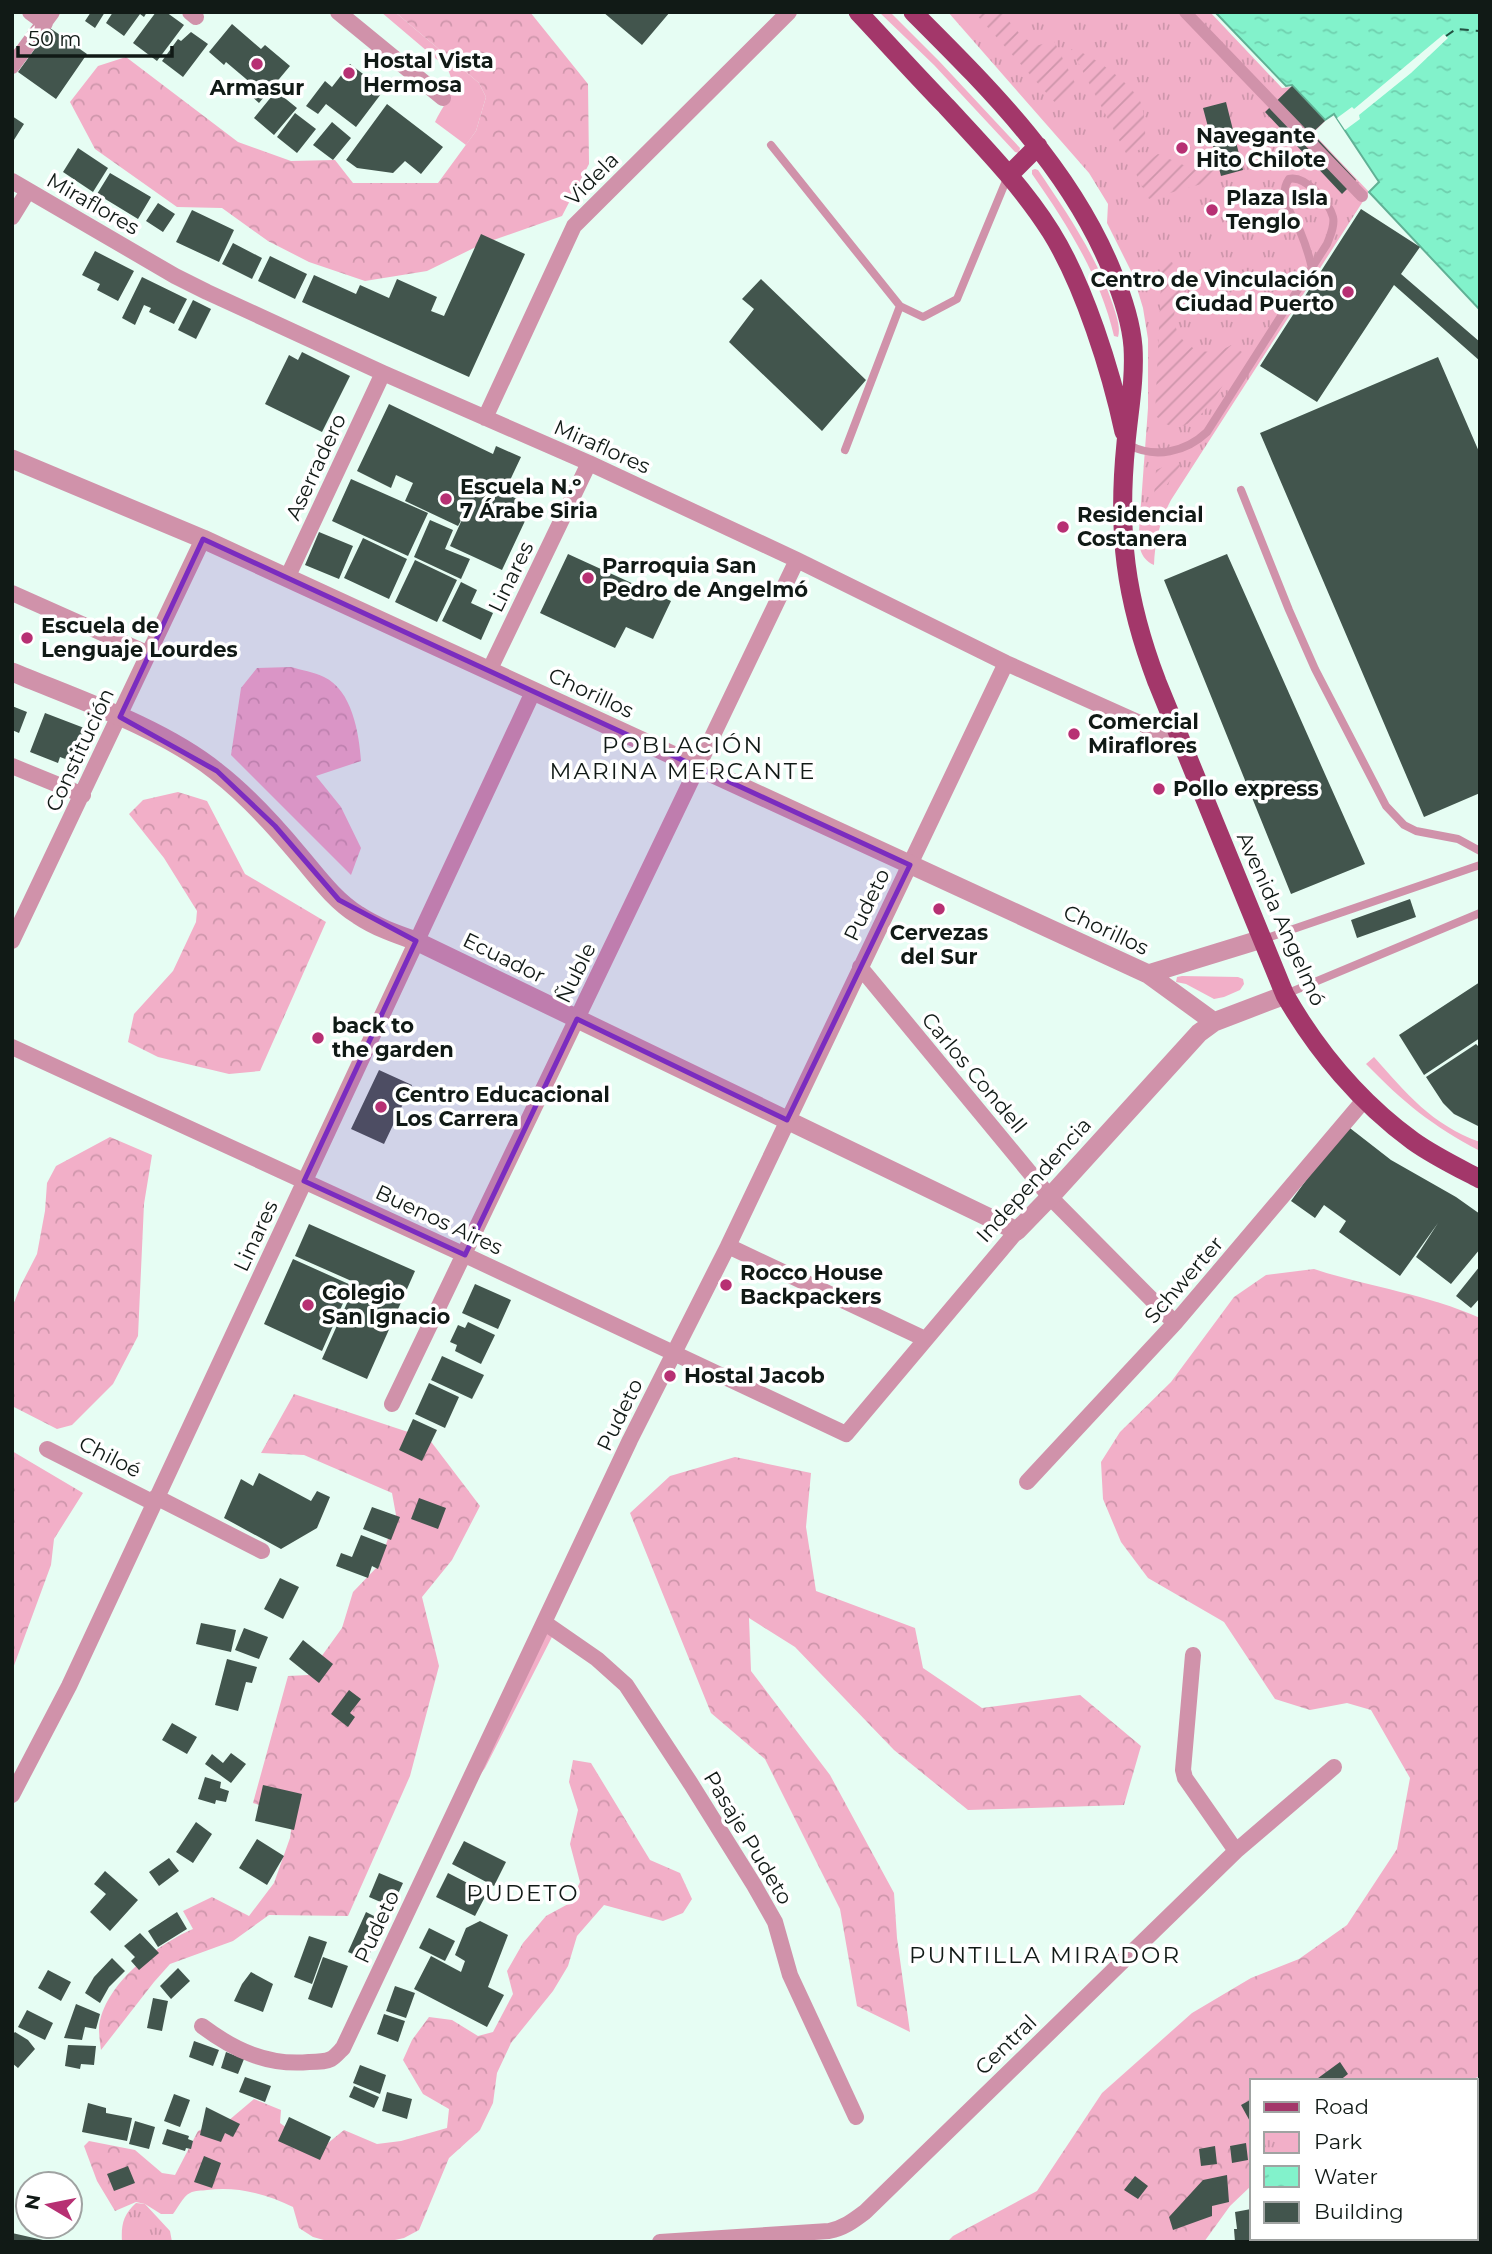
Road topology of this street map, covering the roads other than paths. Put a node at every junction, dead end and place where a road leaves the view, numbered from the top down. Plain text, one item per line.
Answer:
1 (30, 12) edge
2 (338, 12) edge
3 (789, 12) edge
4 (859, 12) edge
5 (912, 12) edge
6 (1185, 12) edge
7 (48, 18) edge
8 (12, 66) edge
9 (443, 98) dead end
10 (771, 145) dead end
11 (1038, 146) junction
12 (1009, 175) junction
13 (12, 181) edge
14 (28, 191) junction
15 (1362, 197) dead end
16 (12, 217) edge
17 (1312, 268) junction
18 (900, 306) junction
19 (383, 373) junction
20 (485, 418) junction
21 (1126, 443) junction
22 (845, 450) dead end
23 (12, 459) edge
24 (589, 463) junction
25 (1241, 490) dead end
26 (203, 539) junction
27 (797, 560) junction
28 (287, 578) junction
29 (12, 593) edge
30 (149, 654) junction
31 (1006, 663) junction
32 (489, 671) junction
33 (12, 672) edge
34 (533, 692) junction
35 (120, 717) junction
36 (1181, 741) junction
37 (12, 766) edge
38 (698, 767) junction
39 (83, 795) junction
40 (1480, 851) edge
41 (910, 865) junction
42 (1480, 865) edge
43 (1480, 913) edge
44 (1262, 939) junction
45 (12, 941) edge
46 (416, 941) junction
47 (860, 967) junction
48 (1148, 974) junction
49 (1285, 995) junction
50 (577, 1019) junction
51 (1214, 1022) junction
52 (12, 1047) edge
53 (1365, 1098) junction
54 (787, 1120) junction
55 (1480, 1179) edge
56 (304, 1181) junction
57 (1050, 1197) junction
58 (1017, 1231) junction
59 (728, 1246) junction
60 (465, 1255) junction
61 (1175, 1323) junction
62 (925, 1339) junction
63 (673, 1353) junction
64 (392, 1404) dead end
65 (846, 1434) joint
66 (47, 1448) dead end
67 (1027, 1482) dead end
68 (155, 1500) junction
69 (262, 1551) dead end
70 (544, 1623) junction
71 (1193, 1655) dead end
72 (1334, 1767) dead end
73 (12, 1795) edge
74 (1236, 1851) junction
75 (202, 2026) dead end
76 (856, 2117) dead end
77 (660, 2242) edge

1 - 7 street
2 - 9 street
3 - 20 street, Videla
4 - 12 main road
5 - 11 main road
6 - 15 street
7 - 8 street
10 - 18 lane
11 - 12 main road
11 - 21 main road
12 - 18 lane
12 - 21 main road
13 - 14 street, Miraflores
14 - 16 street
14 - 19 street, Miraflores
17 - 17 lane
17 - 21 lane
18 - 22 lane
19 - 20 street, Miraflores
19 - 28 street, Aserradero
20 - 24 street, Miraflores
21 - 36 main road, Avenida Angelmó
23 - 26 street, Chorillos
24 - 27 street, Miraflores
24 - 32 street, Linares
25 - 40 lane
26 - 28 street, Chorillos
26 - 30 street, Constitución
27 - 31 street, Miraflores
27 - 38 street, Ñuble
28 - 32 street, Chorillos
29 - 30 street
30 - 35 street, Constitución
31 - 36 street, Miraflores
31 - 41 street, Pudeto
32 - 34 street, Chorillos
33 - 35 street, Ecuador
34 - 38 street, Chorillos
34 - 46 street, Linares
35 - 39 street, Constitución
35 - 46 street, Ecuador
36 - 44 main road, Avenida Angelmó
37 - 39 street
38 - 41 street, Chorillos
38 - 50 street, Ñuble
39 - 45 street, Constitución
41 - 47 street, Pudeto
41 - 48 street, Chorillos
42 - 44 lane
43 - 49 lane
44 - 48 street, Chorillos
44 - 49 main road, Avenida Angelmó
46 - 50 street, Ecuador
46 - 56 street, Linares
47 - 54 street, Pudeto
47 - 57 street, Carlos Condell
48 - 51 street, Chorillos
49 - 51 street, Independencia
49 - 53 main road, Avenida Angelmó
50 - 54 street, Ecuador
50 - 60 street, Ñuble
51 - 57 street, Independencia
52 - 56 street, Buenos Aires
53 - 55 main road, Avenida Angelmó
53 - 61 street, Schwerter
54 - 58 street, Ecuador
54 - 59 street, Pudeto
56 - 60 street, Buenos Aires
56 - 68 street, Linares
57 - 58 street, Independencia
57 - 61 street, Carlos Condell
58 - 62 street, Independencia
59 - 62 street
59 - 63 street, Pudeto
60 - 63 street, Buenos Aires
60 - 64 street, Ñuble
61 - 67 street, Schwerter
62 - 65 street, Independencia
63 - 65 street, Buenos Aires
63 - 70 street, Pudeto
66 - 68 street, Chiloé
68 - 69 street, Chiloé
68 - 73 street, Linares
70 - 75 street, Pudeto
70 - 76 street, Pasaje Pudeto
71 - 74 street
72 - 74 street, Central
74 - 77 street, Central

